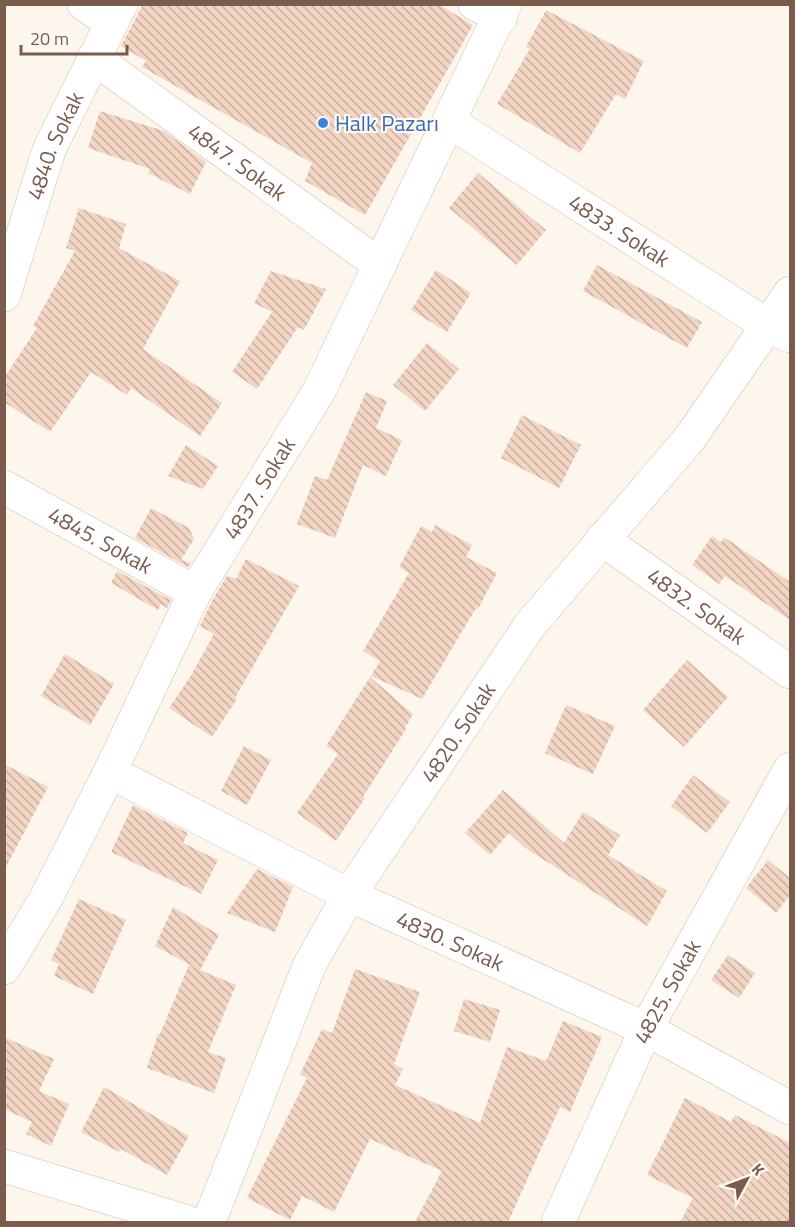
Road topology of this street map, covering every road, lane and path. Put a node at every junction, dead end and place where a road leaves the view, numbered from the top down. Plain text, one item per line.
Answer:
1 (84, 4) edge
2 (494, 9) edge
3 (116, 14) edge
4 (94, 58) junction
5 (450, 122) junction
6 (380, 265) junction
7 (790, 293) edge
8 (4, 295) edge
9 (779, 331) edge
10 (4, 487) edge
11 (602, 539) junction
12 (195, 592) junction
13 (790, 672) edge
14 (790, 769) edge
15 (110, 772) junction
16 (349, 895) junction
17 (4, 968) edge
18 (646, 1029) junction
19 (790, 1108) edge
20 (4, 1166) edge
21 (188, 1222) edge
22 (209, 1222) edge
23 (558, 1222) edge

1 - 3 street
2 - 5 street, 4837. Sokak
3 - 4 street, 4840. Sokak
4 - 6 street, 4847. Sokak
4 - 8 street, 4840. Sokak
5 - 6 street, 4837. Sokak
5 - 9 street, 4833. Sokak
6 - 12 street, 4837. Sokak
7 - 9 street, 4820. Sokak
9 - 11 street, 4820. Sokak
10 - 12 street, 4845. Sokak
11 - 13 street, 4832. Sokak
11 - 16 street, 4820. Sokak
12 - 15 street, 4837. Sokak
14 - 18 street, 4825. Sokak
15 - 16 street, 4830. Sokak
15 - 17 street, 4837. Sokak
16 - 18 street, 4830. Sokak
16 - 22 street, 4820. Sokak
18 - 19 street, 4830. Sokak
18 - 23 street, 4825. Sokak
20 - 21 street

